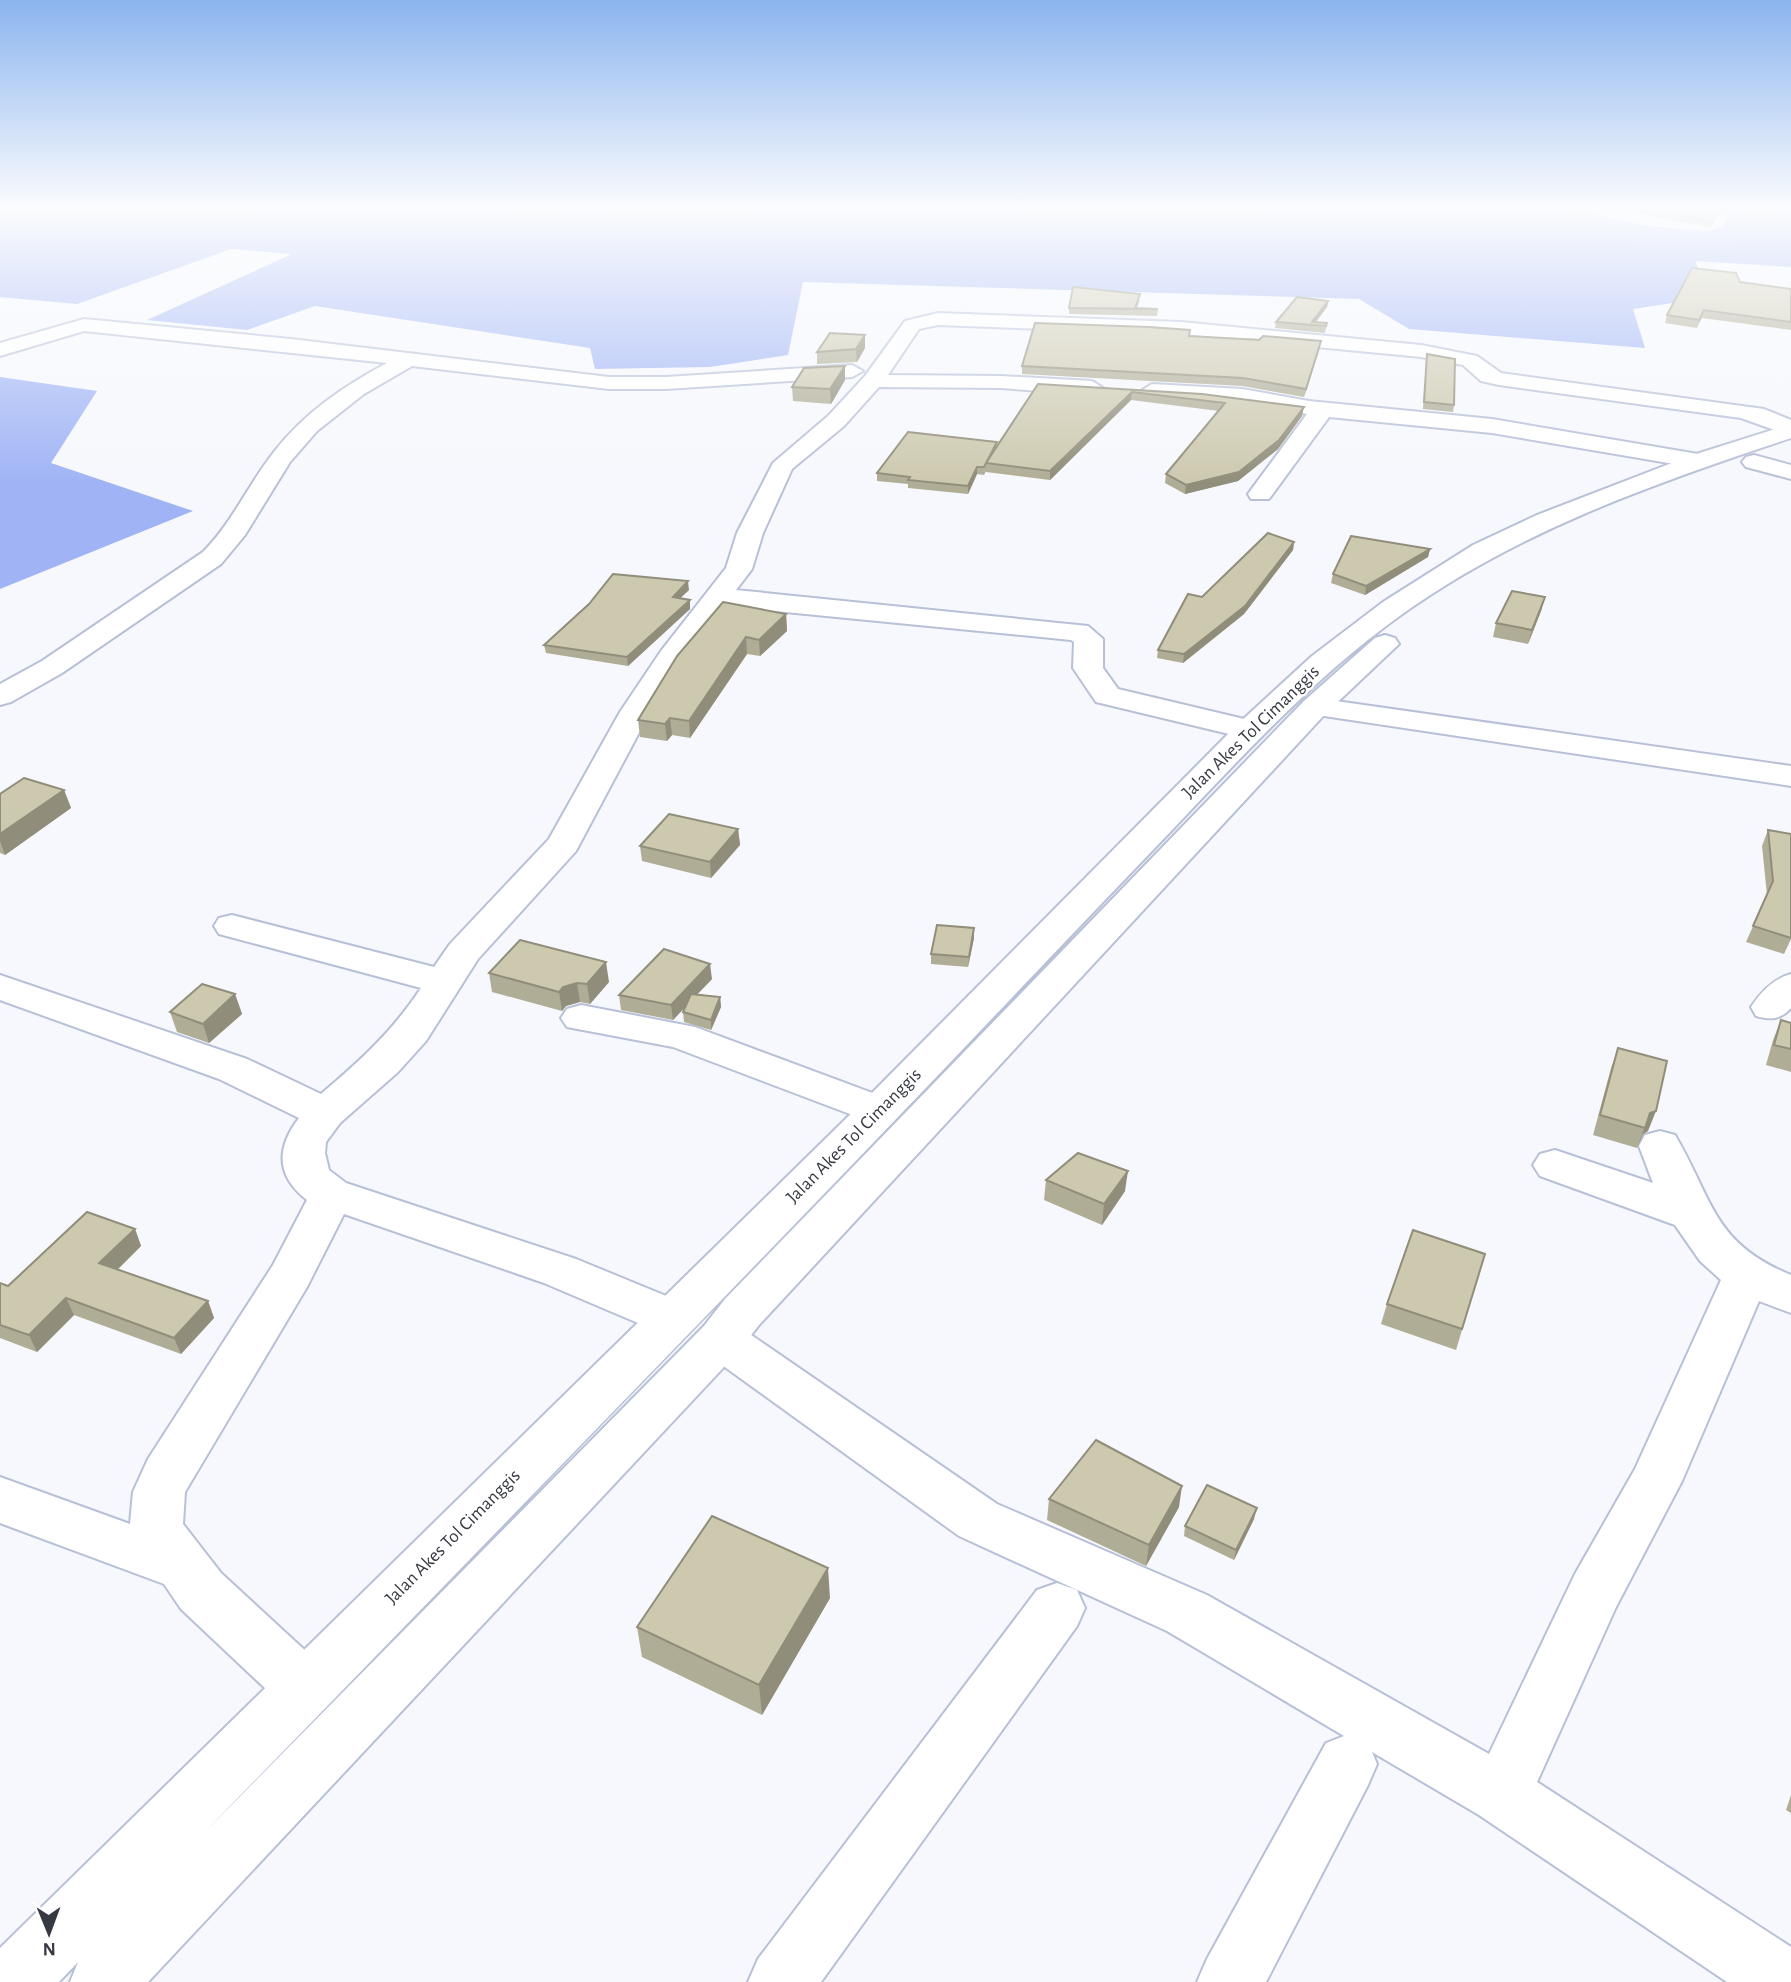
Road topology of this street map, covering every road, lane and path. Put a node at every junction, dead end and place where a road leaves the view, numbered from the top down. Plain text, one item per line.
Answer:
1 (0, 350) edge
2 (409, 359) junction
3 (875, 375) junction
4 (1108, 388) edge
5 (1135, 390) edge
6 (1322, 410) junction
7 (1791, 430) edge
8 (1698, 461) junction
9 (1778, 461) edge
10 (1260, 494) dead end
11 (719, 597) junction
12 (1338, 666) junction
13 (0, 696) edge
14 (1315, 707) junction
15 (1250, 730) junction
16 (1791, 776) edge
17 (232, 926) dead end
18 (444, 982) junction
19 (0, 987) edge
20 (581, 1018) dead end
21 (879, 1111) junction
22 (325, 1113) junction
23 (1660, 1146) dead end
24 (1555, 1165) dead end
25 (332, 1195) junction
26 (1690, 1213) junction
27 (1769, 1285) edge
28 (671, 1318) junction
29 (721, 1339) junction
30 (0, 1500) edge
31 (181, 1566) junction
32 (1057, 1608) dead end
33 (304, 1688) junction
34 (1347, 1764) dead end
35 (1501, 1794) junction
36 (13, 1982) edge
37 (103, 1982) edge
38 (781, 1982) edge
39 (1230, 1982) edge
40 (1785, 1982) edge

1 - 2 street
2 - 3 street
2 - 13 street
3 - 4 street
3 - 7 street
3 - 11 street
5 - 6 street
6 - 8 street
6 - 10 street
7 - 8 street, Jalan Akes Tol Cimanggis
8 - 12 street, Jalan Akes Tol Cimanggis
9 - 12 street, Jalan Akes Tol Cimanggis
11 - 15 street
11 - 18 street
12 - 14 street, Jalan Akes Tol Cimanggis
12 - 15 street, Jalan Akes Tol Cimanggis
14 - 16 street
14 - 29 street, Jalan Akes Tol Cimanggis
15 - 21 street, Jalan Akes Tol Cimanggis
17 - 18 street
18 - 22 street
19 - 22 street
20 - 21 street
21 - 28 street, Jalan Akes Tol Cimanggis
22 - 25 street
23 - 26 street
24 - 26 street
25 - 28 street
25 - 31 street
26 - 27 street
27 - 35 street
28 - 33 street, Jalan Akes Tol Cimanggis
29 - 35 street
29 - 37 street, Jalan Akes Tol Cimanggis
30 - 31 street
31 - 33 street
32 - 38 street
33 - 36 street, Jalan Akes Tol Cimanggis
34 - 39 street
35 - 40 street

